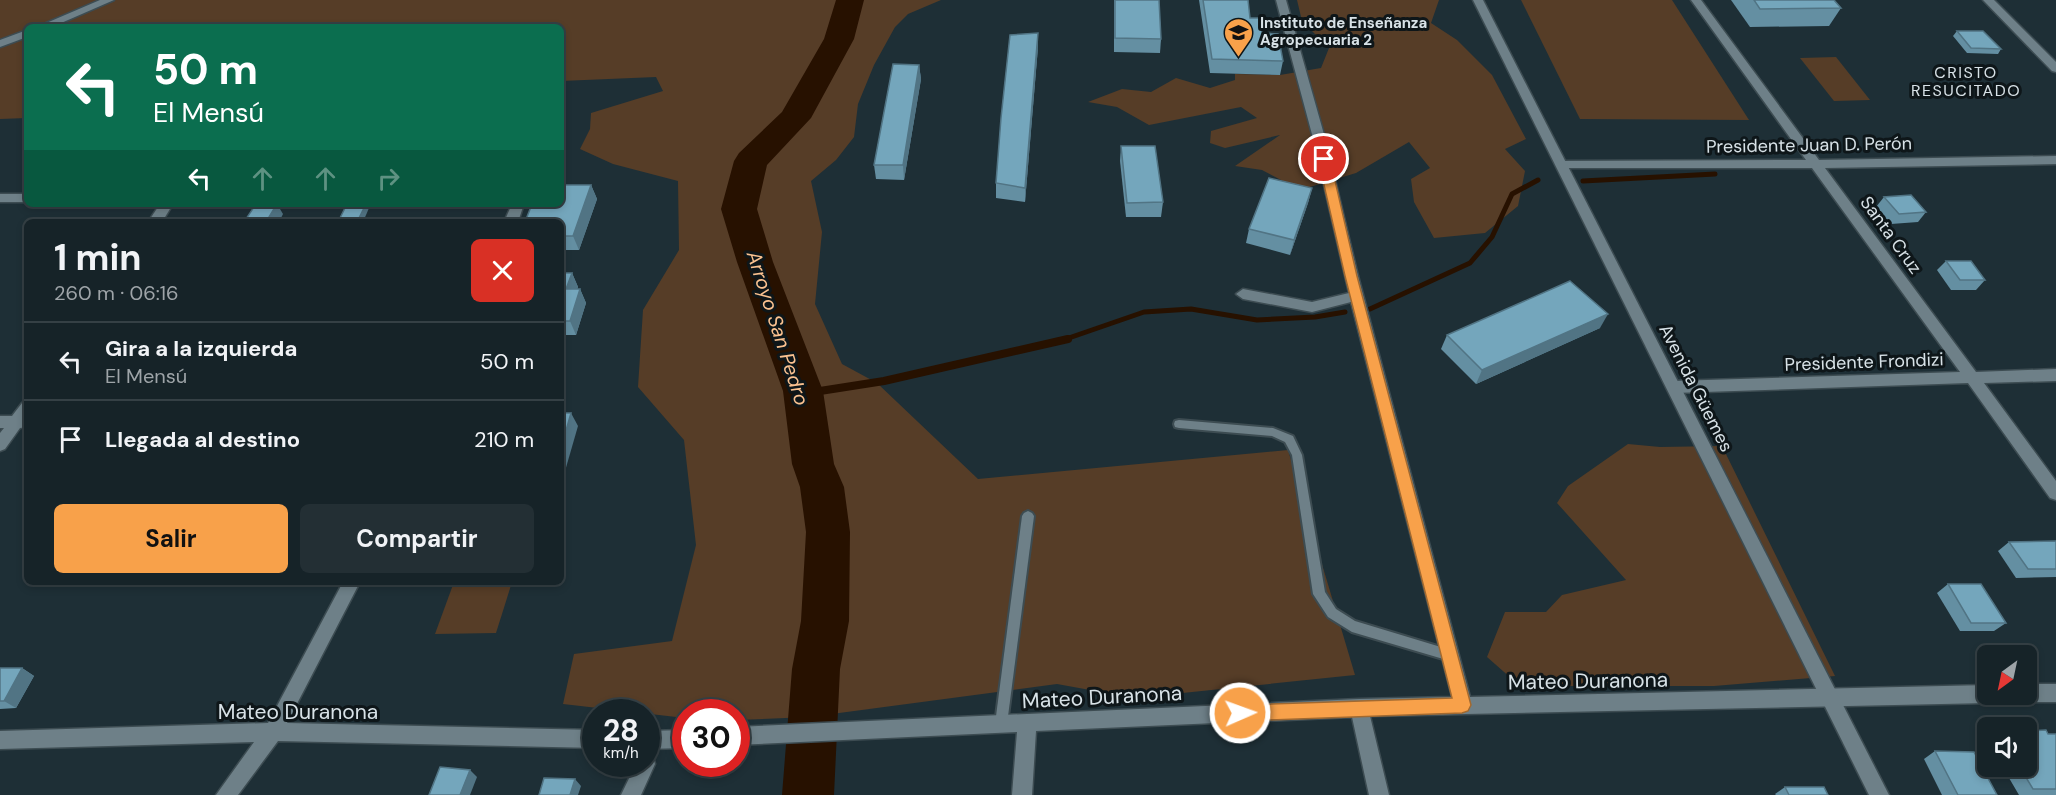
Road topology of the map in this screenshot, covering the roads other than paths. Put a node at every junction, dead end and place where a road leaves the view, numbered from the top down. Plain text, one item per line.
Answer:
1 (109, 0) edge
2 (1281, 0) edge
3 (1478, 0) edge
4 (1696, 0) edge
5 (1988, 0) edge
6 (49, 24) edge
7 (24, 34) edge
8 (0, 44) edge
9 (2056, 69) edge
10 (2056, 160) edge
11 (1816, 164) junction
12 (1562, 165) junction
13 (0, 198) edge
14 (24, 198) edge
15 (1243, 294) dead end
16 (1356, 296) junction
17 (2056, 375) edge
18 (1974, 378) junction
19 (1674, 387) junction
20 (0, 422) edge
21 (22, 422) edge
22 (1179, 424) dead end
23 (0, 445) edge
24 (2056, 493) edge
25 (1028, 516) dead end
26 (350, 585) edge
27 (1450, 655) junction
28 (2037, 693) edge
29 (2056, 693) edge
30 (1977, 694) edge
31 (1830, 698) junction
32 (1462, 705) junction
33 (1359, 708) junction
34 (1027, 722) junction
35 (1001, 724) junction
36 (273, 732) junction
37 (750, 736) edge
38 (582, 739) edge
39 (0, 740) edge
40 (639, 777) edge
41 (226, 795) edge
42 (631, 795) edge
43 (1022, 795) edge
44 (1379, 795) edge
45 (1879, 795) edge

1 - 6 street
2 - 16 street
3 - 12 street, Avenida Güemes
4 - 11 street, Santa Cruz
5 - 9 street
7 - 8 street
10 - 11 street, Presidente Juan D. Perón
11 - 12 street, Presidente Juan D. Perón
11 - 18 street, Santa Cruz
12 - 19 street, Avenida Güemes
13 - 14 street
15 - 16 street
16 - 27 street
17 - 18 street, Presidente Frondizi
18 - 19 street, Presidente Frondizi
18 - 24 street, Santa Cruz
19 - 31 street, Avenida Güemes
20 - 21 street
21 - 23 street
22 - 27 lane
25 - 35 lane
26 - 36 street
27 - 32 street
28 - 29 street
30 - 31 street, Mateo Duranona
31 - 32 street, Mateo Duranona
31 - 45 street, Avenida Güemes
32 - 33 street, Mateo Duranona
33 - 34 street, Mateo Duranona
33 - 44 street
34 - 35 street, Mateo Duranona
34 - 43 street
35 - 37 street, Mateo Duranona
36 - 38 street, Mateo Duranona
36 - 39 street, Mateo Duranona
36 - 41 street
40 - 42 street

